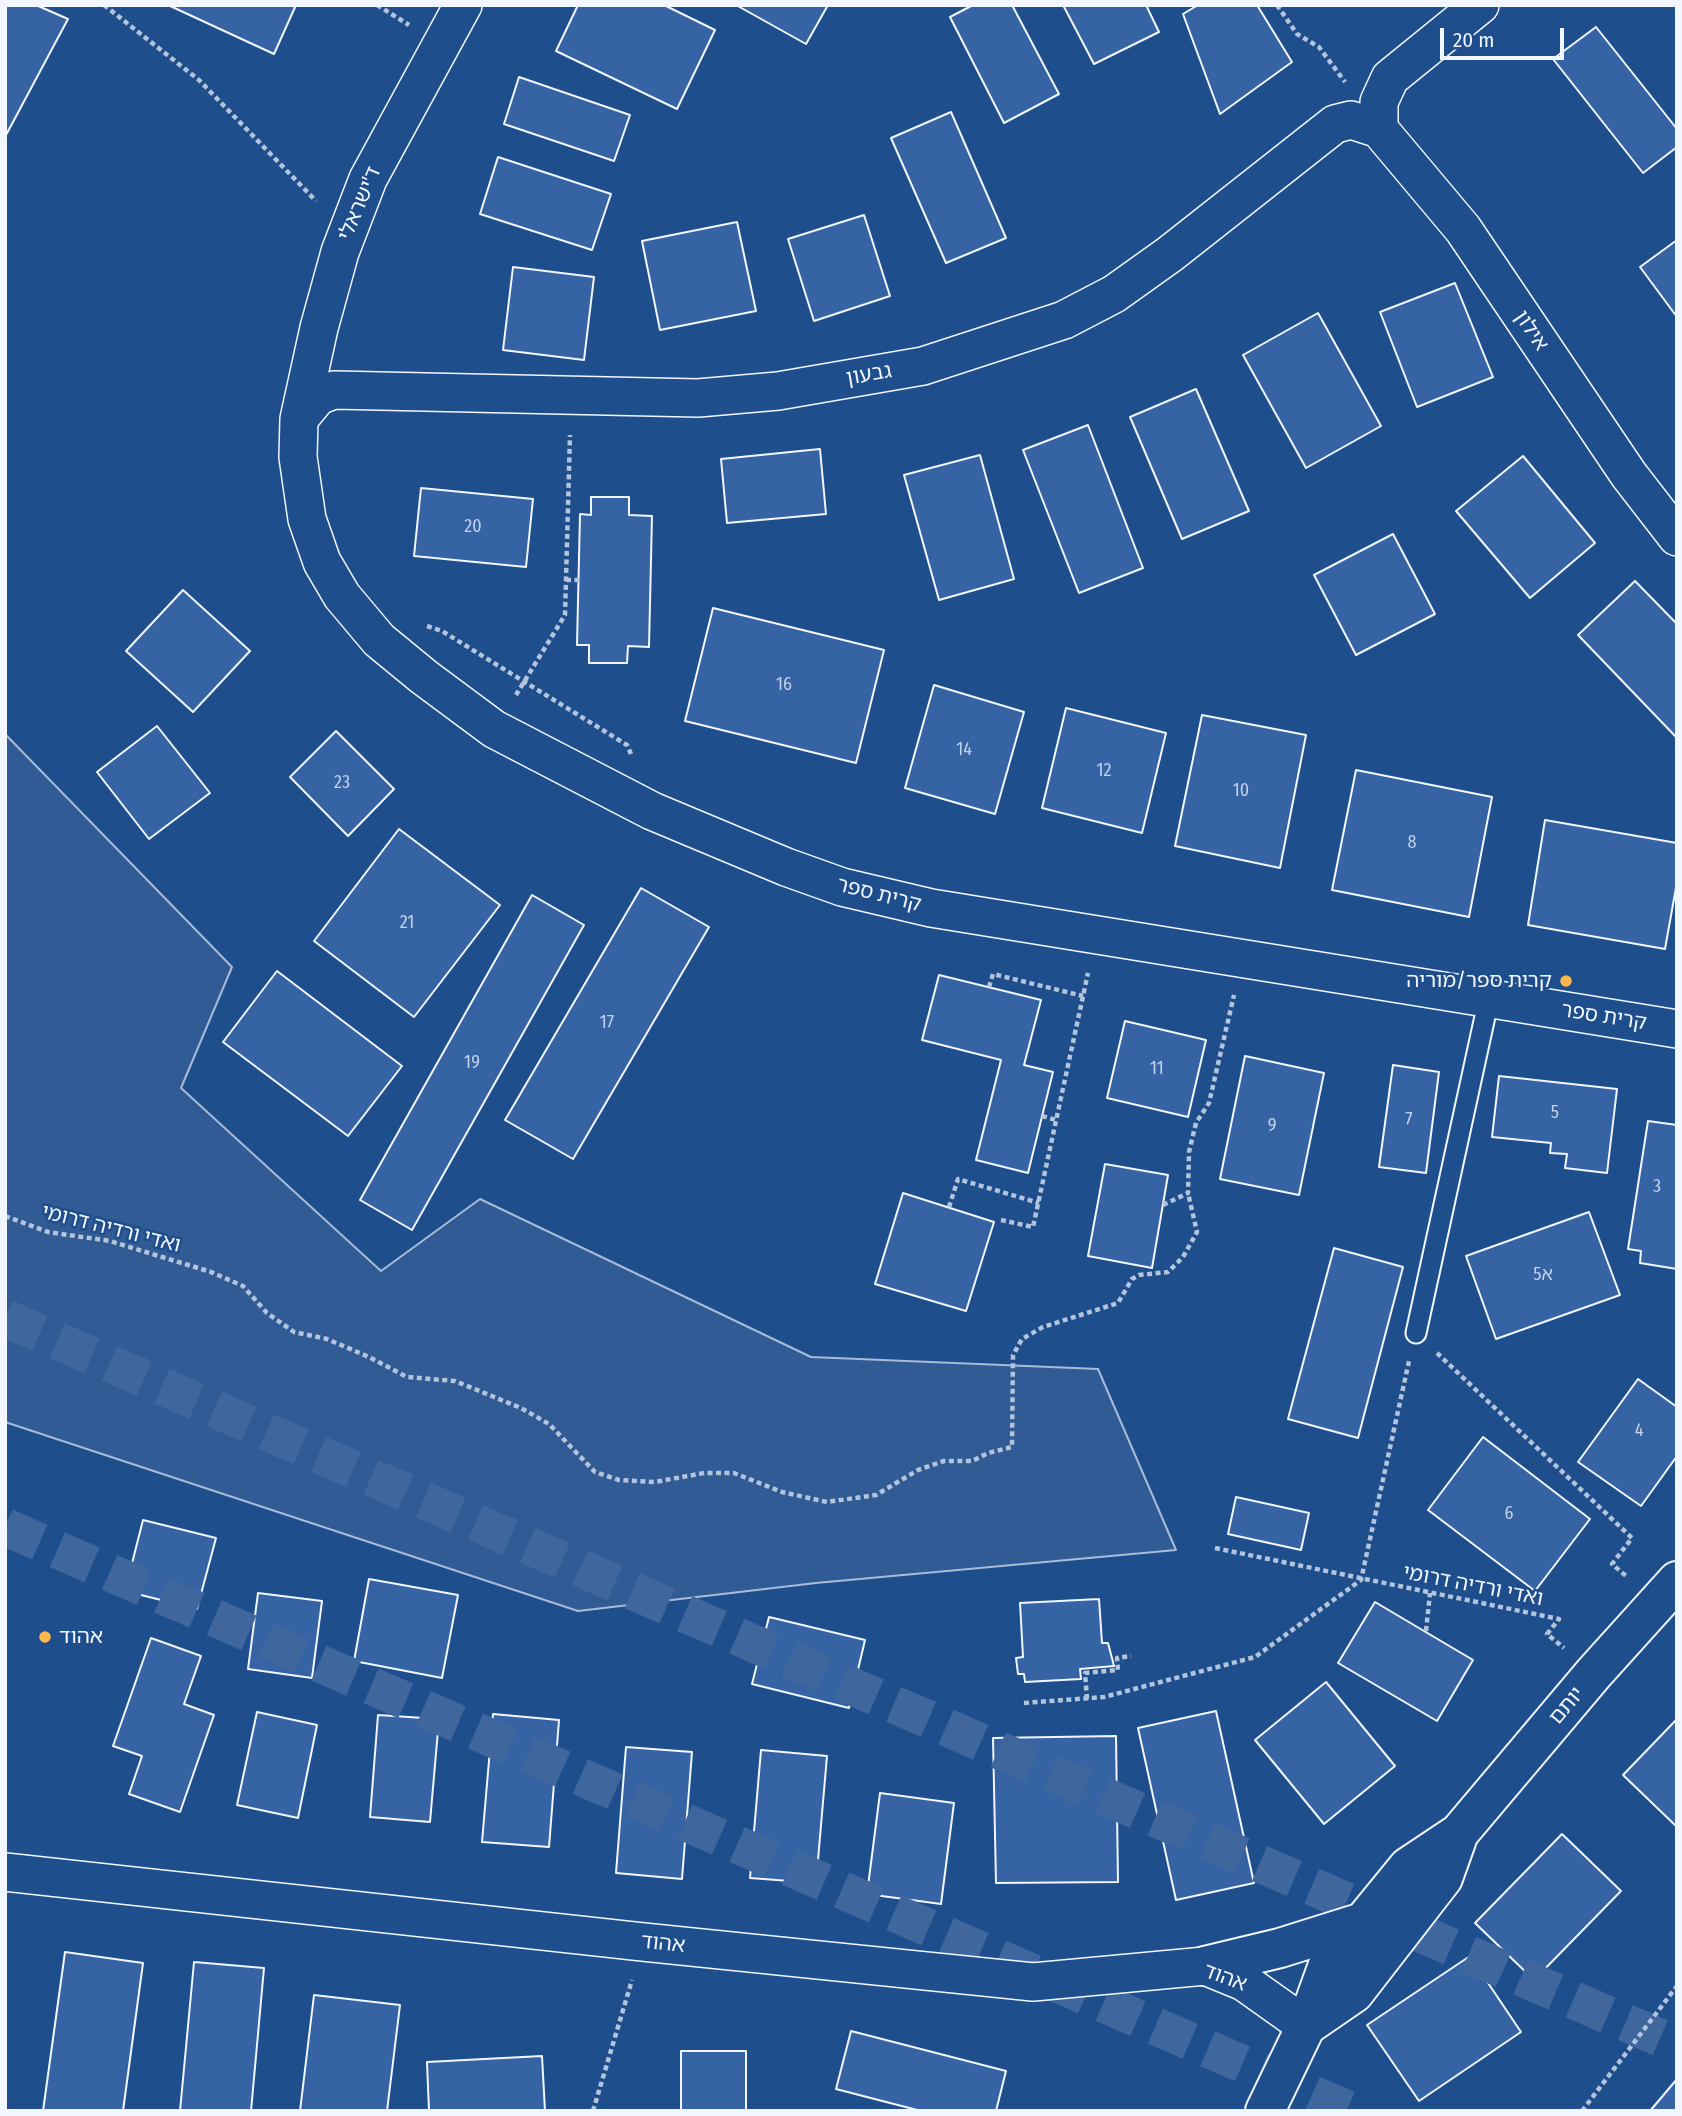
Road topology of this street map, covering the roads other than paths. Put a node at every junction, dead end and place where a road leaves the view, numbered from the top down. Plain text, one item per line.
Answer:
1 (463, 5) edge
2 (1480, 5) edge
3 (1379, 129) junction
4 (299, 419) junction
5 (1677, 537) edge
6 (1489, 998) junction
7 (1677, 1029) edge
8 (1416, 1333) road end
9 (1677, 1581) edge
10 (1459, 1833) junction
11 (5, 1872) edge
12 (1363, 1922) junction
13 (1205, 1966) junction
14 (1306, 2025) junction
15 (1265, 2111) edge

1 - 4 street, ד'ישראלי
2 - 3 street
3 - 4 street, גבעון
3 - 5 street, אילון
4 - 6 street, קרית ספר
6 - 7 street, קרית ספר
6 - 8 lane
9 - 10 street, יותם
10 - 12 street, יותם
10 - 14 street, יותם
11 - 13 street, אהוד
12 - 13 street
12 - 14 street, יותם
13 - 14 street, אהוד
14 - 15 street, יותם

